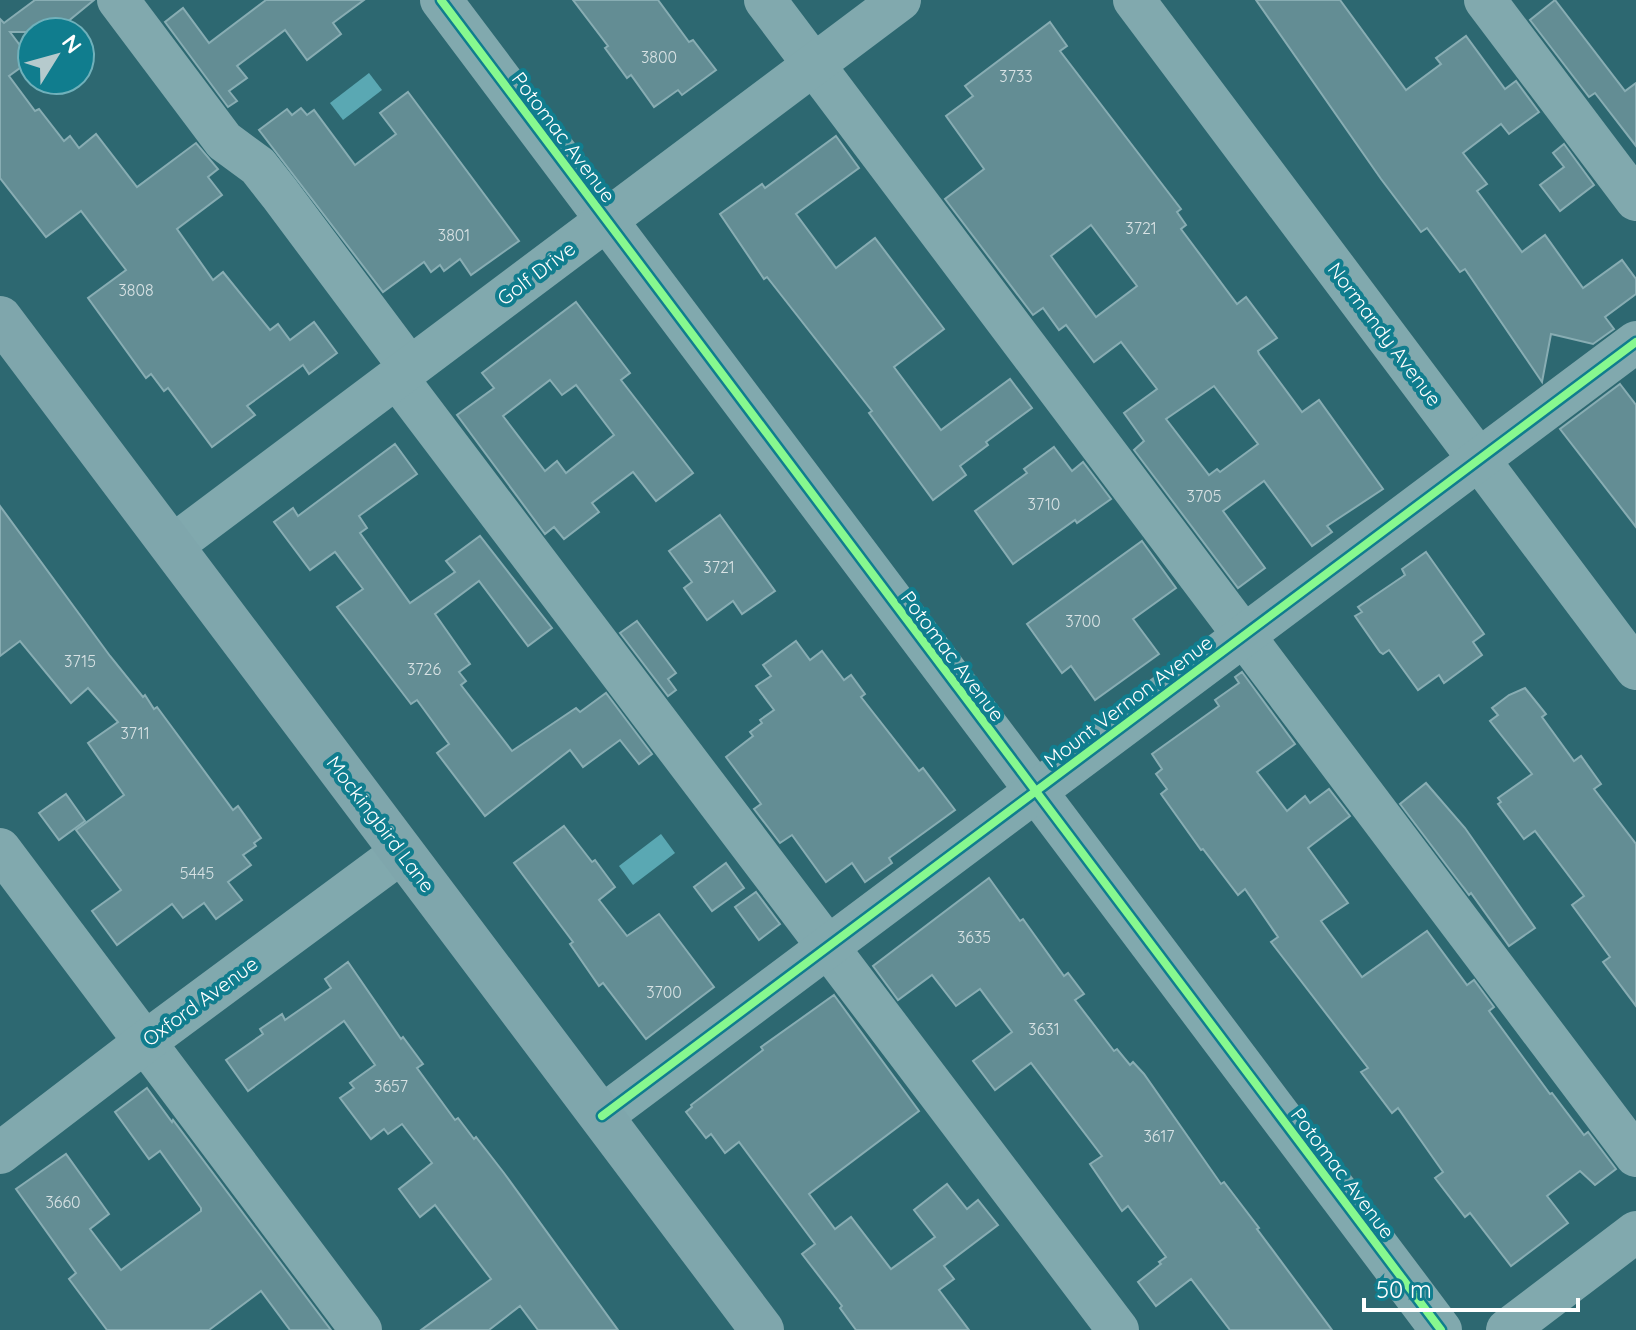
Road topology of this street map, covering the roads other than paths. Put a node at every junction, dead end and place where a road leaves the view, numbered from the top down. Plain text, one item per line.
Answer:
1 (118, 0) edge
2 (441, 0) edge
3 (765, 0) edge
4 (900, 0) edge
5 (1134, 0) edge
6 (1485, 0) edge
7 (814, 65) junction
8 (1636, 200) edge
9 (607, 221) junction
10 (0, 318) edge
11 (1636, 342) edge
12 (403, 373) junction
13 (1480, 461) junction
14 (172, 546) junction
15 (1243, 636) junction
16 (1636, 669) edge
17 (1034, 791) junction
18 (0, 849) edge
19 (402, 852) junction
20 (829, 945) junction
21 (145, 1042) junction
22 (602, 1116) junction
23 (0, 1153) edge
24 (1636, 1156) edge
25 (1636, 1232) edge
26 (361, 1330) edge
27 (762, 1330) edge
28 (1118, 1330) edge
29 (1441, 1330) edge
30 (1507, 1330) edge

1 - 12 street
2 - 9 street, Potomac Avenue
3 - 7 street
4 - 7 street, Golf Drive
5 - 13 street, Normandy Avenue
6 - 8 street
7 - 9 street, Golf Drive
7 - 15 street
9 - 12 street, Golf Drive
9 - 17 street, Potomac Avenue
10 - 14 main road, Mockingbird Lane
11 - 13 street, Mount Vernon Avenue
12 - 14 street, Golf Drive
12 - 20 street
13 - 15 street, Mount Vernon Avenue
13 - 16 street, Normandy Avenue
14 - 19 main road, Mockingbird Lane
15 - 17 street, Mount Vernon Avenue
15 - 24 street
17 - 20 street, Mount Vernon Avenue
17 - 29 street, Potomac Avenue
18 - 21 street
19 - 21 street, Oxford Avenue
19 - 22 main road, Mockingbird Lane
20 - 22 street, Mount Vernon Avenue
20 - 28 street
21 - 23 street, Oxford Avenue
21 - 26 street
22 - 27 main road, Mockingbird Lane
25 - 30 street

